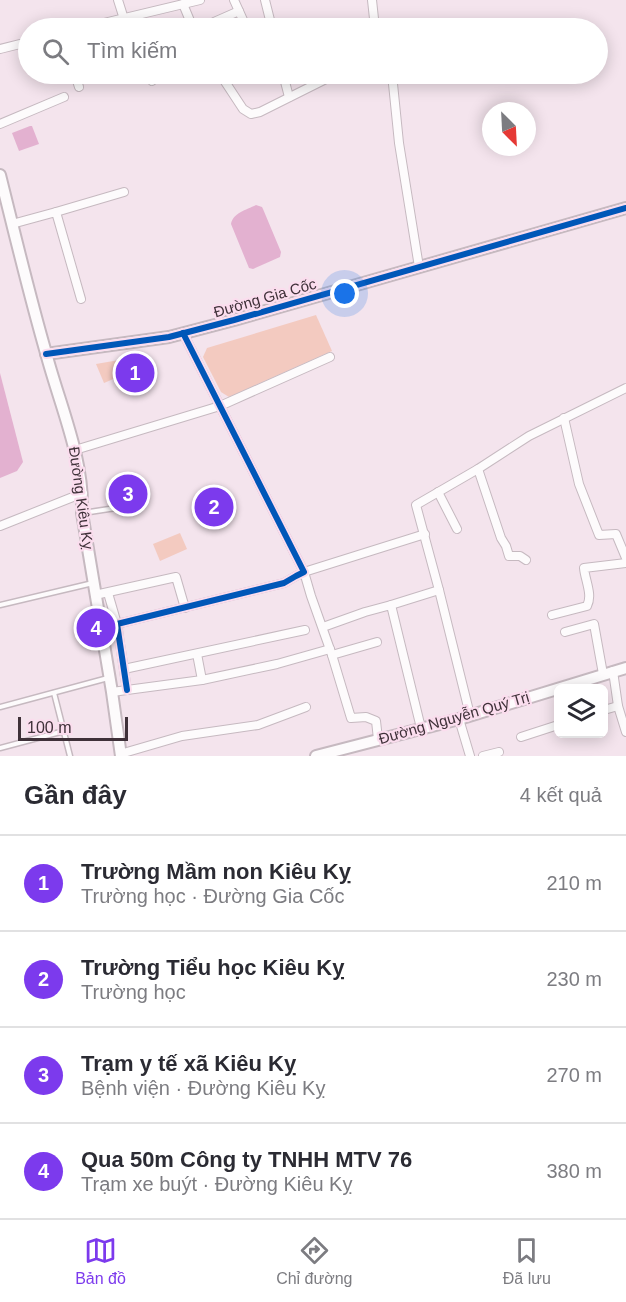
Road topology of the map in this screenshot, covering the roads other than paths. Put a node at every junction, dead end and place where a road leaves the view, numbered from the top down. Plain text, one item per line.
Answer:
1 (118, 0) edge
2 (200, 0) edge
3 (234, 0) edge
4 (265, 0) edge
5 (372, 0) edge
6 (178, 3) edge
7 (238, 11) junction
8 (124, 18) edge
9 (127, 18) edge
10 (187, 18) edge
11 (223, 18) edge
12 (242, 18) edge
13 (270, 18) edge
14 (374, 18) edge
15 (18, 44) edge
16 (0, 49) edge
17 (78, 84) edge
18 (226, 84) edge
19 (286, 84) edge
20 (316, 84) edge
21 (393, 84) edge
22 (79, 87) dead end
23 (64, 97) dead end
24 (289, 97) junction
25 (0, 123) edge
26 (0, 176) edge
27 (124, 192) dead end
28 (626, 208) edge
29 (56, 212) junction
30 (12, 224) junction
31 (418, 267) junction
32 (81, 299) dead end
33 (183, 333) junction
34 (46, 354) junction
35 (330, 357) dead end
36 (626, 388) edge
37 (220, 406) junction
38 (564, 418) junction
39 (75, 450) junction
40 (478, 469) junction
41 (438, 492) junction
42 (83, 493) junction
43 (142, 504) dead end
44 (82, 513) junction
45 (0, 526) edge
46 (457, 529) dead end
47 (424, 534) junction
48 (526, 560) dead end
49 (626, 561) edge
50 (304, 572) junction
51 (93, 583) junction
52 (439, 590) junction
53 (108, 592) junction
54 (95, 596) junction
55 (0, 605) edge
56 (392, 605) junction
57 (185, 608) junction
58 (552, 615) dead end
59 (117, 624) junction
60 (323, 627) junction
61 (305, 630) dead end
62 (564, 632) dead end
63 (377, 642) dead end
64 (120, 647) junction
65 (104, 649) junction
66 (331, 652) junction
67 (197, 654) junction
68 (626, 668) edge
69 (124, 669) junction
70 (608, 673) junction
71 (109, 678) junction
72 (202, 680) junction
73 (127, 690) junction
74 (112, 692) junction
75 (54, 693) junction
76 (618, 706) junction
77 (0, 707) edge
78 (306, 707) dead end
79 (608, 709) edge
80 (470, 715) junction
81 (459, 719) junction
82 (554, 726) edge
83 (625, 726) edge
84 (422, 728) junction
85 (64, 731) junction
86 (521, 737) dead end
87 (378, 739) junction
88 (0, 748) edge
89 (499, 752) dead end
90 (120, 755) edge
91 (70, 756) edge
92 (316, 756) edge
93 (470, 756) edge
94 (483, 756) edge

1 - 8 street
2 - 6 street
3 - 7 street
4 - 13 street
5 - 14 street
6 - 9 street
6 - 10 street
7 - 11 street
7 - 12 street
15 - 16 street
17 - 22 street
18 - 24 street
19 - 24 street
20 - 24 street
21 - 31 street
23 - 25 street
26 - 30 street, Đường Kiêu Kỵ
27 - 29 street
28 - 31 street, Đường Gia Cốc
29 - 30 street
29 - 32 street
30 - 34 street, Đường Kiêu Kỵ
31 - 33 street, Đường Gia Cốc
33 - 34 street, Đường Gia Cốc
33 - 37 street
34 - 39 street, Đường Kiêu Kỵ
35 - 37 street
36 - 38 street
37 - 39 street
37 - 50 street
38 - 40 street
38 - 49 street
39 - 42 street, Đường Kiêu Kỵ
40 - 41 street
40 - 48 street
41 - 46 street
41 - 47 street
42 - 44 street, Đường Kiêu Kỵ
42 - 45 street
43 - 44 lane
44 - 51 street, Đường Kiêu Kỵ
47 - 50 street
47 - 52 street
49 - 58 street
50 - 57 street
50 - 60 street
51 - 54 street, Đường Kiêu Kỵ
51 - 55 lane
52 - 56 street
52 - 80 street
53 - 54 street
53 - 57 street
53 - 59 street
54 - 65 street, Đường Kiêu Kỵ
56 - 60 street
56 - 84 street
57 - 59 street
59 - 64 street
60 - 66 street
61 - 67 street
62 - 70 street
63 - 66 street
64 - 65 street
64 - 69 street
65 - 71 street, Đường Kiêu Kỵ
66 - 72 street
66 - 87 street
67 - 69 street
67 - 72 street
68 - 70 street, Đường Nguyễn Quý Trị
69 - 73 street
70 - 76 street
70 - 80 street, Đường Nguyễn Quý Trị
71 - 74 street, Đường Kiêu Kỵ
71 - 75 lane
72 - 73 street
73 - 74 street
74 - 90 street, Đường Kiêu Kỵ
75 - 77 lane
75 - 85 lane
76 - 79 street
76 - 83 street
78 - 90 street
80 - 81 street, Đường Nguyễn Quý Trị
81 - 84 street, Đường Nguyễn Quý Trị
81 - 93 street
82 - 86 street
84 - 87 street, Đường Nguyễn Quý Trị
85 - 88 lane
85 - 91 lane
87 - 92 street, Đường Nguyễn Quý Trị
89 - 94 street

